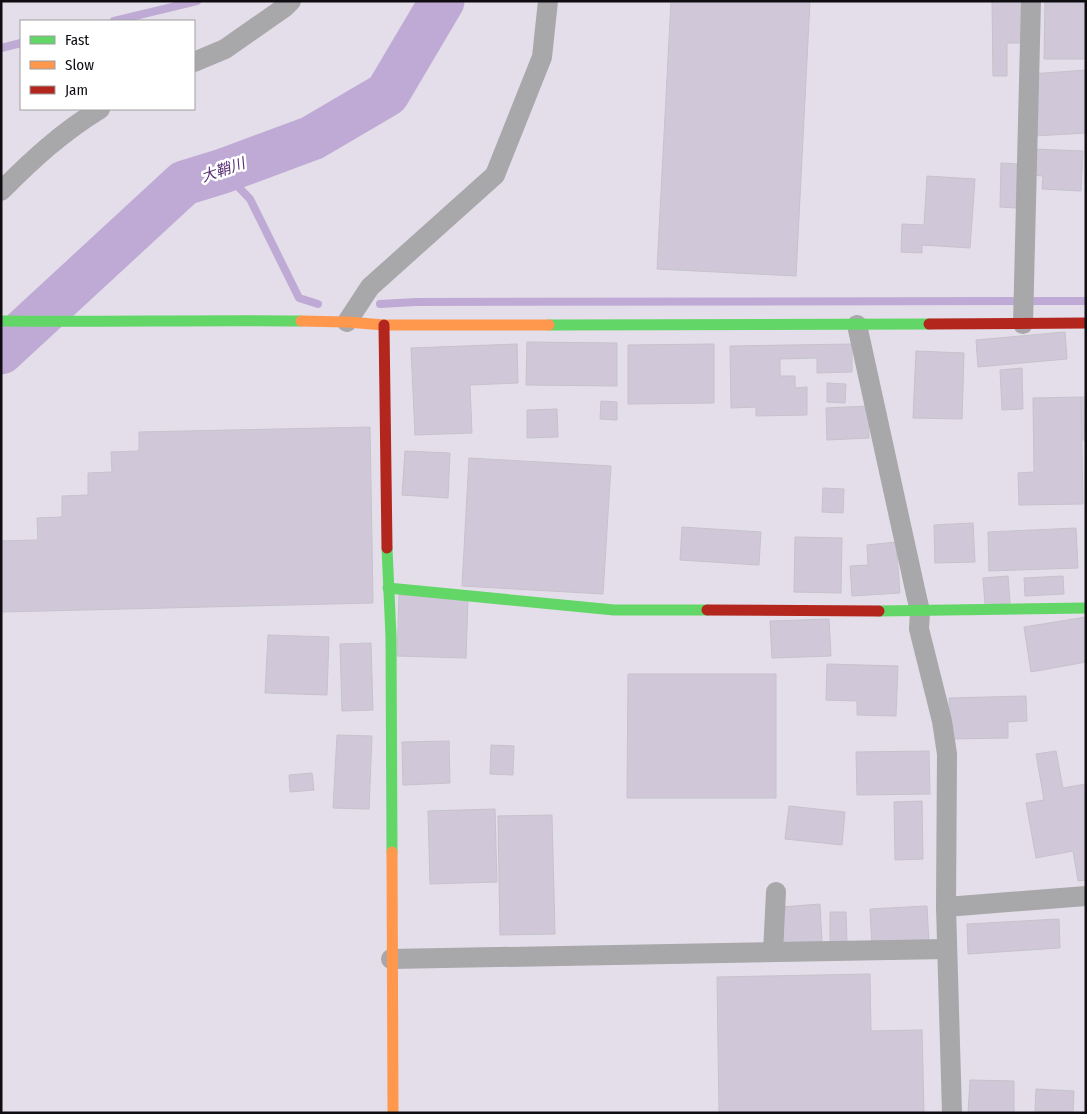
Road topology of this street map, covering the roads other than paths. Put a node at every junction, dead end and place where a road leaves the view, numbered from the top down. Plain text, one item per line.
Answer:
1 (291, 1) edge
2 (548, 1) edge
3 (1031, 1) edge
4 (195, 62) edge
5 (98, 110) edge
6 (1, 191) edge
7 (1023, 320) junction
8 (1, 321) edge
9 (348, 322) junction
10 (1086, 323) edge
11 (384, 325) junction
12 (857, 326) junction
13 (388, 588) junction
14 (1086, 608) edge
15 (920, 611) junction
16 (776, 892) dead end
17 (1086, 896) edge
18 (946, 907) junction
19 (947, 949) junction
20 (773, 952) junction
21 (391, 959) junction
22 (393, 1113) edge
23 (952, 1113) edge

1 - 4 street
2 - 9 street
3 - 7 street
5 - 6 street
7 - 10 street
7 - 12 street
8 - 9 street
9 - 11 street
11 - 12 street
11 - 13 street
12 - 15 street
13 - 15 street
13 - 21 street
14 - 15 street
15 - 18 street
16 - 20 street
17 - 18 street
18 - 19 street
19 - 20 street
19 - 23 street
20 - 21 street
21 - 22 street

